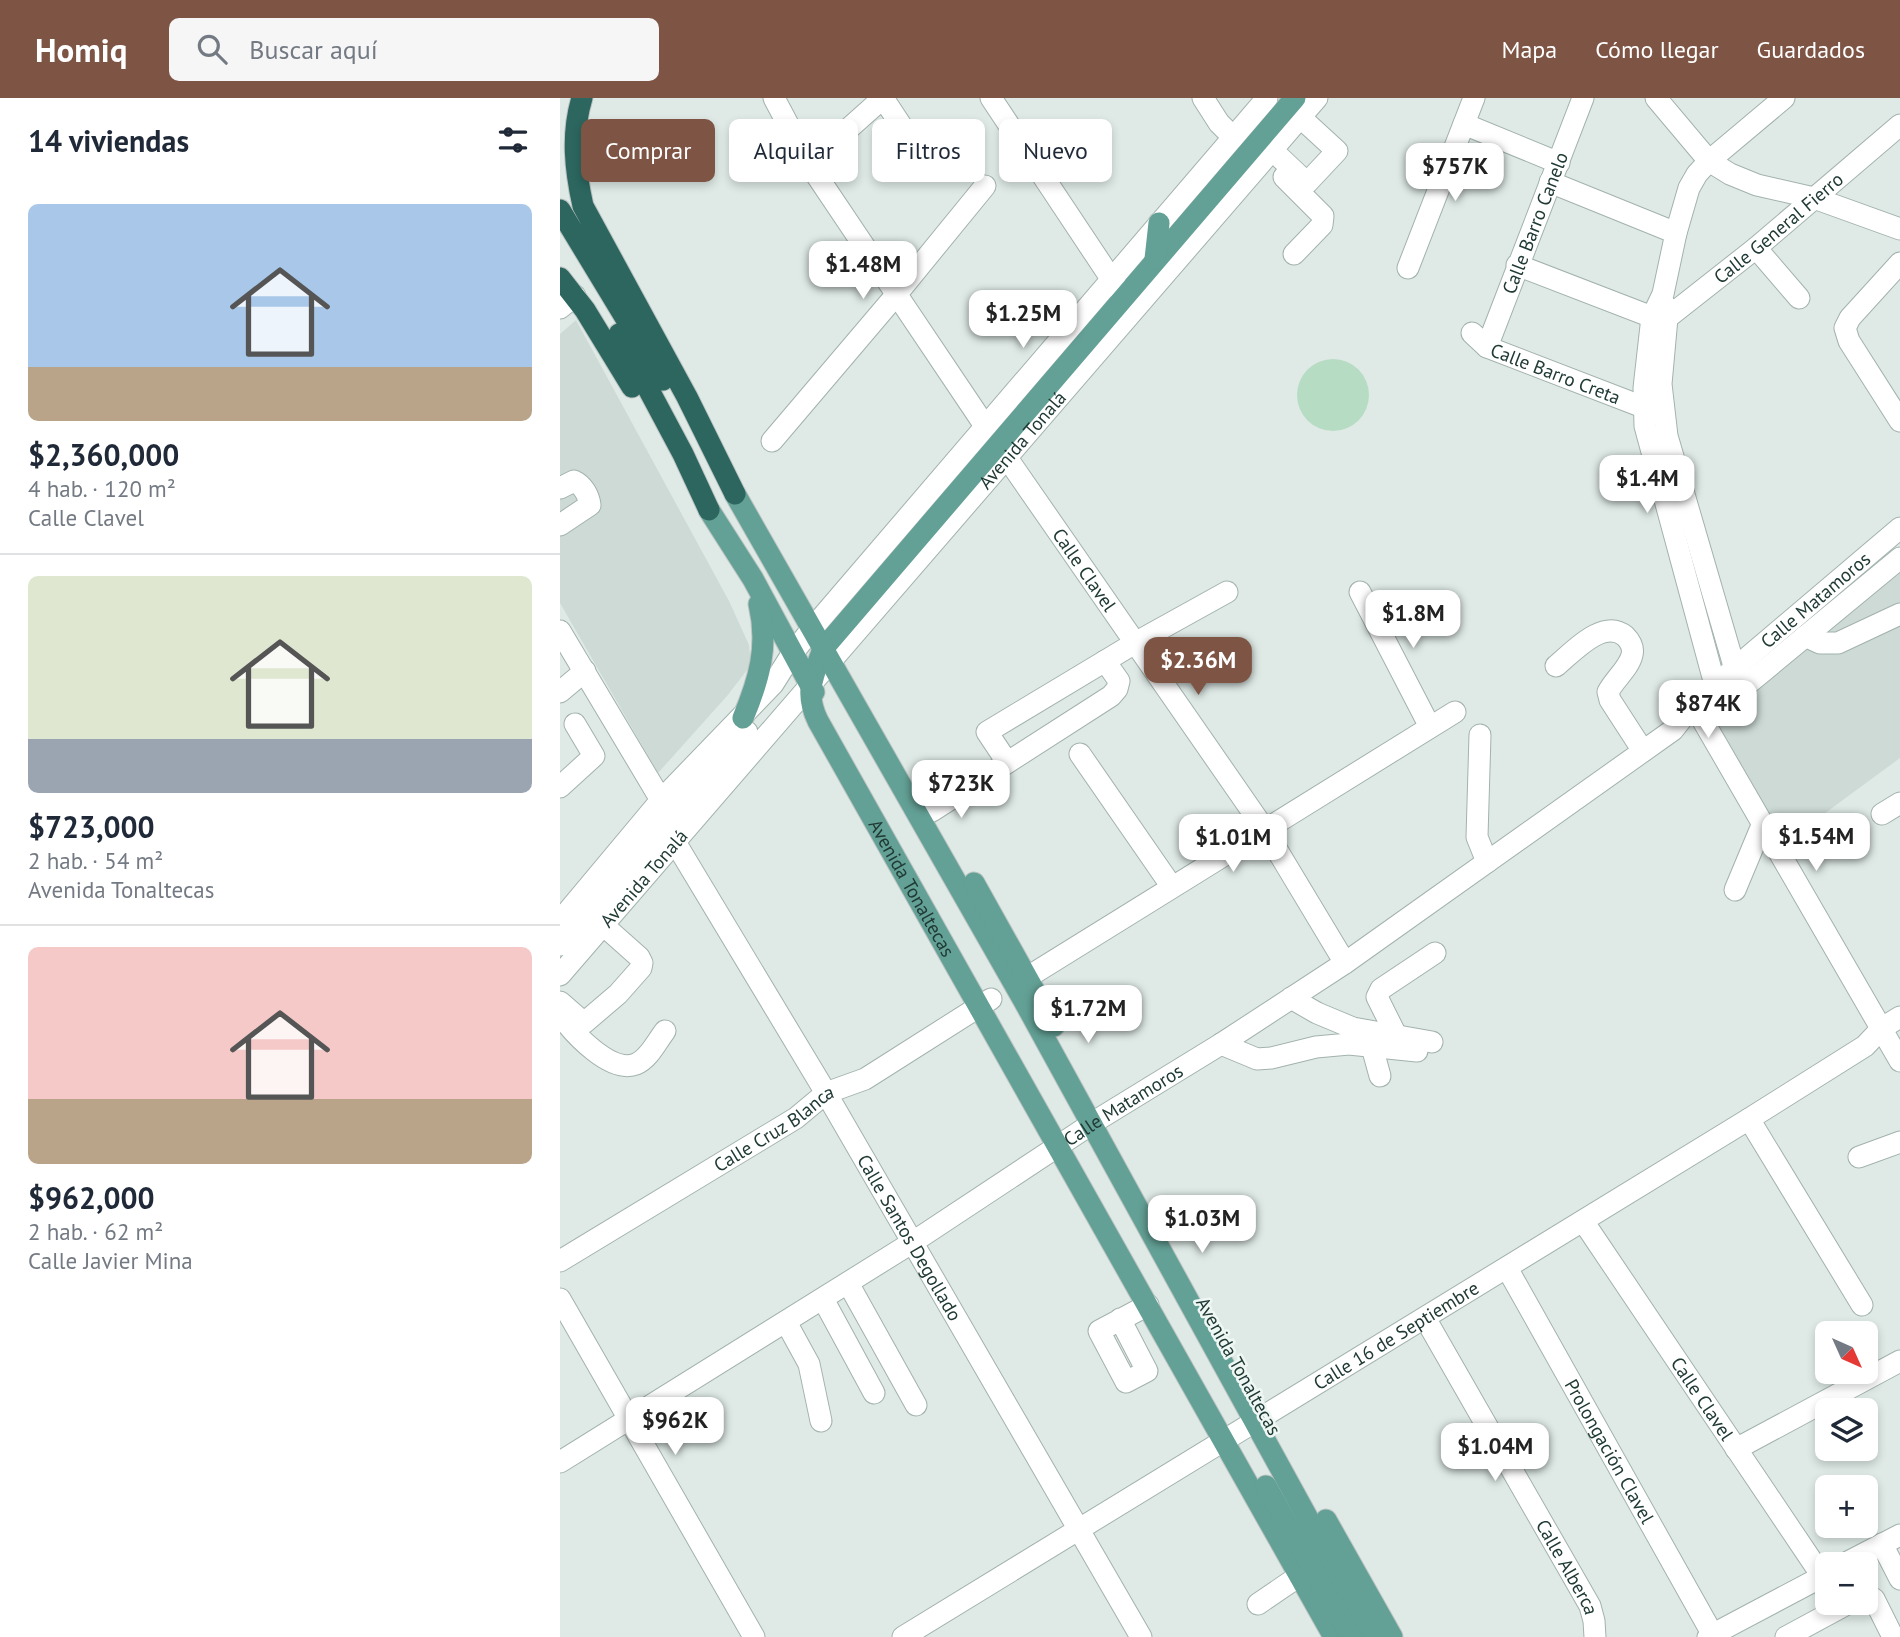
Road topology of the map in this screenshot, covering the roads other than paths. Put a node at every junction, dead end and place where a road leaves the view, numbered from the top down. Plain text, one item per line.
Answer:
1 (582, 98) edge
2 (774, 98) edge
3 (883, 98) edge
4 (991, 98) edge
5 (1203, 98) edge
6 (1267, 98) edge
7 (1317, 98) edge
8 (1474, 98) edge
9 (1583, 98) edge
10 (1656, 98) edge
11 (1784, 98) edge
12 (1298, 108) edge
13 (785, 119) edge
14 (897, 119) edge
15 (858, 120) edge
16 (1464, 124) junction
17 (1900, 125) edge
18 (1233, 137) junction
19 (1268, 154) junction
20 (1709, 161) junction
21 (1559, 163) junction
22 (820, 182) edge
23 (1550, 182) junction
24 (985, 186) dead end
25 (1814, 198) junction
26 (560, 210) edge
27 (1168, 229) junction
28 (1900, 229) edge
29 (560, 231) edge
30 (1676, 233) junction
31 (1756, 248) junction
32 (1294, 254) dead end
33 (1164, 262) junction
34 (1900, 263) edge
35 (1517, 265) junction
36 (1408, 268) dead end
37 (560, 278) edge
38 (896, 295) junction
39 (1123, 295) junction
40 (1799, 298) dead end
41 (568, 302) edge
42 (1660, 317) junction
43 (1479, 340) joint
44 (1643, 407) junction
45 (1900, 421) edge
46 (985, 426) junction
47 (772, 441) dead end
48 (1007, 458) junction
49 (560, 488) edge
50 (735, 494) junction
51 (709, 510) junction
52 (560, 524) edge
53 (1900, 528) edge
54 (1900, 558) edge
55 (753, 579) junction
56 (1227, 592) dead end
57 (1360, 592) dead end
58 (1900, 614) edge
59 (811, 630) junction
60 (560, 631) edge
61 (1805, 636) junction
62 (1135, 643) junction
63 (792, 654) junction
64 (827, 656) junction
65 (1105, 661) junction
66 (1556, 666) dead end
67 (1734, 669) junction
68 (585, 671) junction
69 (1715, 685) junction
70 (810, 686) junction
71 (1741, 690) junction
72 (560, 692) edge
73 (780, 693) dead end
74 (1721, 706) junction
75 (1699, 711) junction
76 (1455, 712) dead end
77 (743, 718) junction
78 (575, 724) dead end
79 (1430, 727) junction
80 (1480, 735) dead end
81 (1643, 751) junction
82 (1080, 754) dead end
83 (1007, 762) junction
84 (560, 787) edge
85 (661, 800) junction
86 (932, 811) junction
87 (1763, 823) junction
88 (1265, 830) junction
89 (675, 842) junction
90 (1486, 862) junction
91 (1172, 887) junction
92 (1735, 890) dead end
93 (590, 913) junction
94 (560, 921) edge
95 (560, 945) edge
96 (1435, 953) dead end
97 (1345, 962) junction
98 (560, 975) edge
99 (1021, 981) junction
100 (1291, 998) junction
101 (560, 1002) edge
102 (985, 1003) junction
103 (560, 1015) edge
104 (1891, 1023) edge
105 (665, 1031) dead end
106 (1396, 1035) junction
107 (1222, 1044) junction
108 (1372, 1047) junction
109 (1900, 1061) edge
110 (1380, 1076) dead end
111 (826, 1093) junction
112 (1749, 1119) junction
113 (1096, 1120) junction
114 (1064, 1142) junction
115 (1900, 1142) edge
116 (1859, 1157) dead end
117 (1583, 1221) junction
118 (913, 1242) junction
119 (560, 1261) edge
120 (1507, 1268) junction
121 (848, 1283) junction
122 (560, 1299) edge
123 (823, 1299) junction
124 (1148, 1305) junction
125 (1862, 1305) dead end
126 (1425, 1318) junction
127 (1120, 1320) dead end
128 (786, 1322) junction
129 (1900, 1361) edge
130 (874, 1393) dead end
131 (916, 1405) dead end
132 (1261, 1417) junction
133 (629, 1420) junction
134 (821, 1421) dead end
135 (1231, 1437) junction
136 (1736, 1449) junction
137 (560, 1462) edge
138 (1077, 1531) junction
139 (1891, 1539) edge
140 (1867, 1552) edge
141 (1815, 1561) edge
142 (1299, 1576) junction
143 (1900, 1579) edge
144 (1815, 1580) edge
145 (1258, 1604) dead end
146 (1878, 1607) edge
147 (1827, 1615) edge
148 (1711, 1636) edge
149 (754, 1637) edge
150 (904, 1637) edge
151 (1141, 1637) edge
152 (1334, 1637) edge
153 (1351, 1637) edge
154 (1373, 1637) edge
155 (1392, 1637) edge
156 (1595, 1637) edge
157 (1786, 1637) edge
158 (1893, 1637) edge

1 - 50 highway
2 - 13 street
3 - 14 street
3 - 15 street
4 - 39 street
5 - 18 street
6 - 18 street, Avenida Tonalá
7 - 12 street, Avenida Tonalá
8 - 16 street
9 - 21 street, Calle Barro Canelo
10 - 20 street
11 - 20 street
12 - 19 street, Avenida Tonalá
12 - 19 street
12 - 27 main road, Avenida Tonalá
16 - 21 street
16 - 36 street
17 - 25 street, Calle General Fierro
18 - 27 street, Avenida Tonalá
19 - 32 street
19 - 33 street, Avenida Tonalá
20 - 25 street
20 - 30 street
21 - 23 street, Calle Barro Canelo
22 - 38 street
23 - 30 street
23 - 35 street, Calle Barro Canelo
24 - 38 street
25 - 28 street
25 - 31 street, Calle General Fierro
26 - 50 highway
27 - 33 main road, Avenida Tonalá
27 - 39 street, Avenida Tonalá
29 - 51 highway
30 - 42 street
31 - 40 street
31 - 42 street, Calle General Fierro
33 - 39 main road, Avenida Tonalá
34 - 45 street
35 - 42 street
35 - 43 street, Calle Barro Canelo
37 - 41 highway
38 - 46 street
38 - 47 street
39 - 46 street, Avenida Tonalá
39 - 48 street, Avenida Tonalá
39 - 64 main road, Avenida Tonalá
41 - 51 highway
42 - 44 street
42 - 67 street
43 - 44 street, Calle Barro Creta
44 - 69 street
46 - 59 street, Avenida Tonalá
48 - 62 street, Calle Clavel
48 - 64 street, Avenida Tonalá
49 - 52 street
50 - 59 main road, Avenida Tonaltecas
51 - 55 main road, Avenida Tonaltecas
53 - 67 street, Calle Matamoros
54 - 61 street, Calle Matamoros
55 - 63 main road, Avenida Tonaltecas
55 - 77 main road
56 - 62 street
57 - 79 street
58 - 61 street
59 - 63 street, Avenida Tonalá
59 - 64 main road, Avenida Tonaltecas
60 - 68 street
61 - 71 street, Calle Matamoros
62 - 65 street
62 - 88 street, Calle Clavel
63 - 64 main road
63 - 70 main road, Avenida Tonaltecas
63 - 77 street, Avenida Tonalá
64 - 70 main road, Avenida Tonalá
64 - 86 main road, Avenida Tonaltecas
64 - 99 main road, Avenida Tonaltecas
65 - 83 street
65 - 83 street
66 - 81 street
67 - 69 street, Calle Matamoros
67 - 71 street
68 - 72 street
68 - 85 street
69 - 74 street
69 - 75 street, Calle Matamoros
70 - 89 street, Avenida Tonalá
70 - 102 main road, Avenida Tonaltecas
71 - 74 street, Calle Matamoros
73 - 93 street
74 - 75 street, Calle Matamoros
75 - 81 street, Calle Matamoros
75 - 87 street
76 - 79 street
77 - 85 street, Avenida Tonalá
78 - 84 street
79 - 88 street
80 - 90 street
81 - 90 street, Calle Matamoros
82 - 91 street
83 - 86 street
85 - 93 street, Avenida Tonalá
86 - 99 main road, Avenida Tonaltecas
87 - 92 street
87 - 104 street
88 - 91 street
88 - 97 street, Calle Clavel
89 - 93 street, Avenida Tonalá
89 - 111 street, Calle Santos Degollado
90 - 97 street, Calle Matamoros
91 - 99 street
93 - 94 street, Avenida Tonalá
93 - 95 street
93 - 98 street, Avenida Tonalá
93 - 101 street
96 - 106 street
97 - 100 street, Calle Matamoros
99 - 113 main road, Avenida Tonaltecas
100 - 106 street
100 - 107 street, Calle Matamoros
102 - 111 street, Calle Cruz Blanca
102 - 114 main road, Avenida Tonaltecas
103 - 105 street
104 - 109 street
104 - 112 street, Calle 16 de Septiembre
106 - 108 street
107 - 108 street
107 - 113 street, Calle Matamoros
108 - 110 street
111 - 118 street, Calle Santos Degollado
111 - 119 street, Calle Cruz Blanca
112 - 117 street, Calle 16 de Septiembre
112 - 125 street
113 - 114 street, Calle Matamoros
113 - 132 main road, Avenida Tonaltecas
114 - 118 street, Calle Matamoros
114 - 124 main road, Avenida Tonaltecas
114 - 135 main road, Avenida Tonaltecas
115 - 116 street
117 - 120 street, Calle 16 de Septiembre
117 - 136 street, Calle Clavel
118 - 121 street, Calle Matamoros
118 - 138 street, Calle Santos Degollado
120 - 126 street, Calle 16 de Septiembre
120 - 148 street, Prolongación Clavel
121 - 123 street, Calle Matamoros
121 - 131 street
122 - 133 street
123 - 128 street, Calle Matamoros
123 - 130 street
124 - 127 street
124 - 135 main road, Avenida Tonaltecas
126 - 132 street, Calle 16 de Septiembre
126 - 156 street, Calle Alberca
128 - 133 street, Calle Matamoros
128 - 134 street
129 - 136 street
132 - 135 street, Calle 16 de Septiembre
132 - 154 main road, Avenida Tonaltecas
132 - 155 main road, Avenida Tonaltecas
133 - 137 street, Calle Matamoros
133 - 149 street
135 - 138 street, Calle 16 de Septiembre
135 - 142 main road, Avenida Tonaltecas
135 - 153 main road, Avenida Tonaltecas
136 - 141 street, Calle Clavel
138 - 150 street, Calle 16 de Septiembre
138 - 151 street, Calle Santos Degollado
139 - 140 street
139 - 143 street
142 - 145 street
142 - 152 main road, Avenida Tonaltecas
144 - 148 street
146 - 158 street
147 - 157 street

